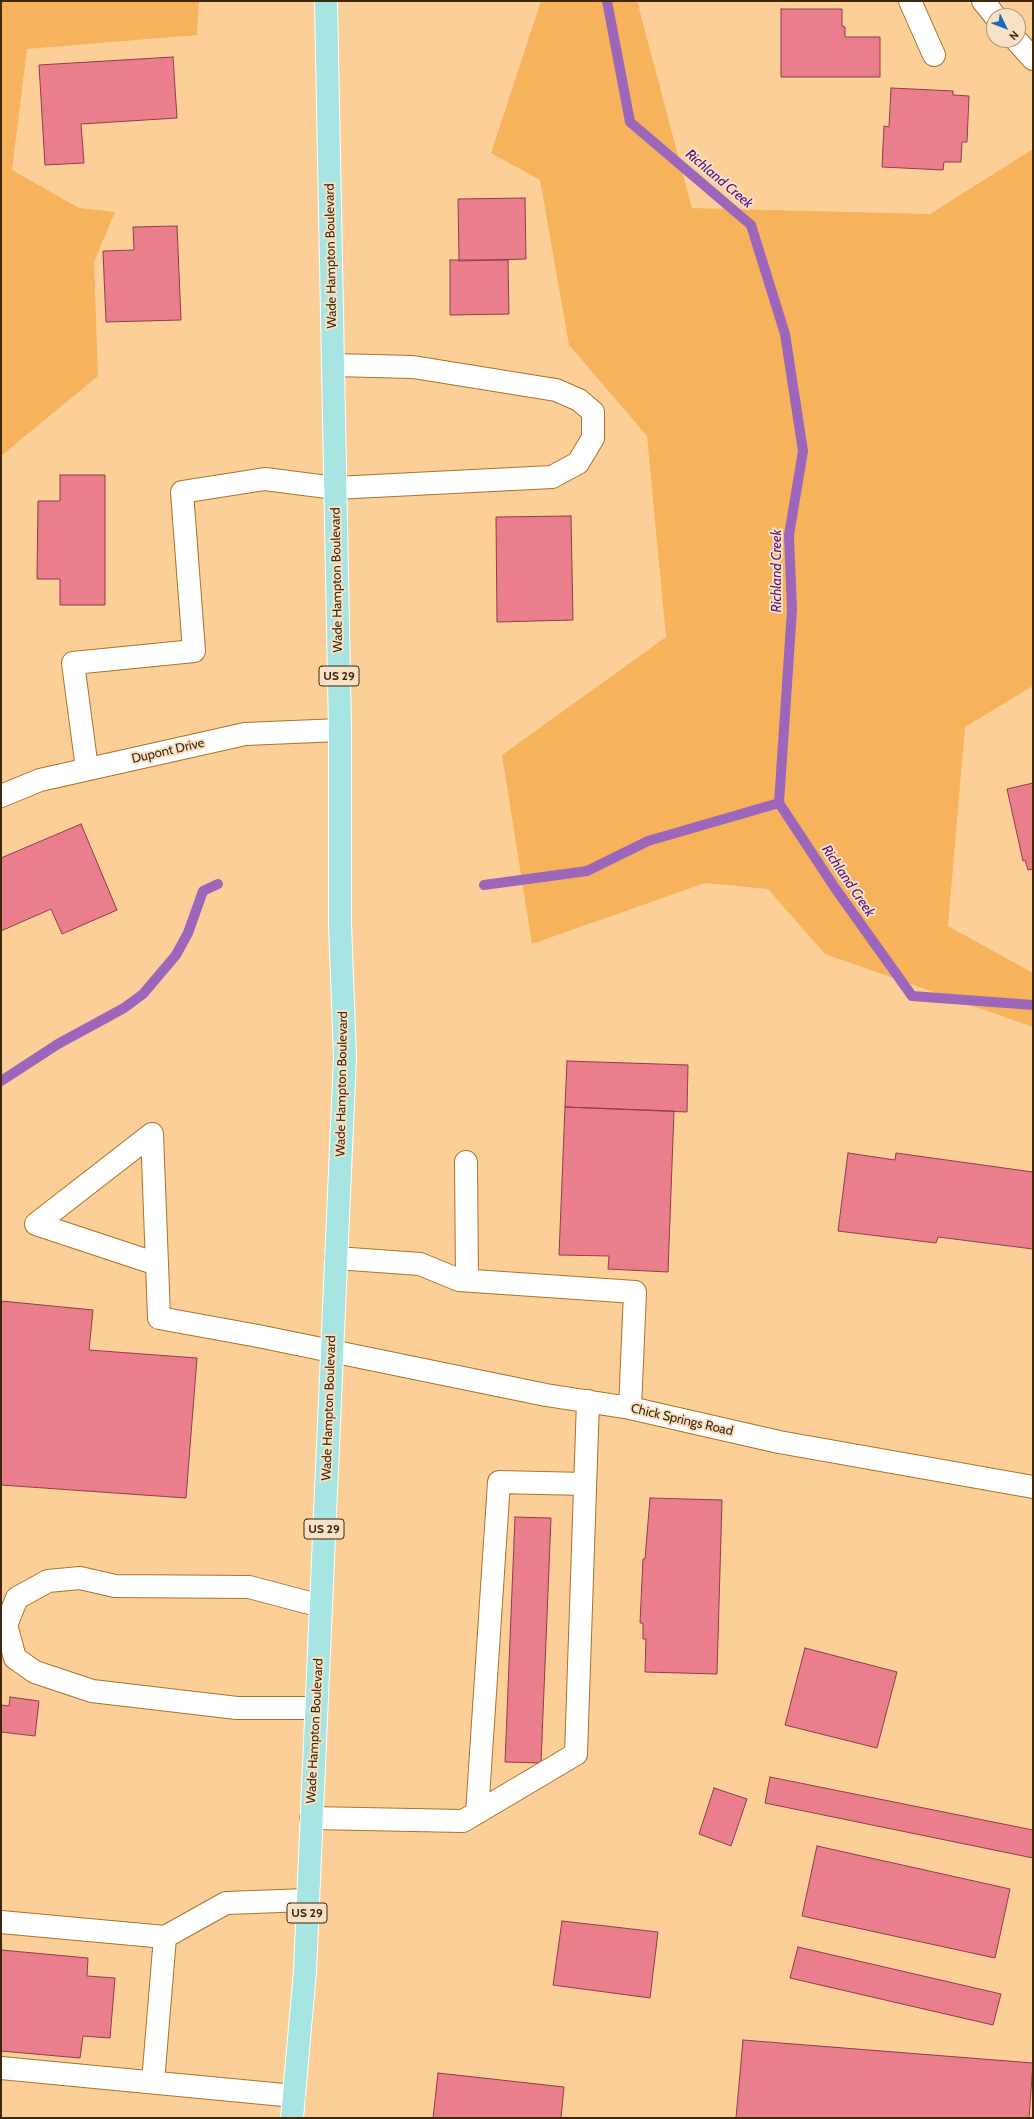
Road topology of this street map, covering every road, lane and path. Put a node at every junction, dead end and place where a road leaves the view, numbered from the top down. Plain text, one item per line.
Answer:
1 (326, 1) edge
2 (910, 1) edge
3 (1023, 48) edge
4 (934, 55) dead end
5 (1033, 59) edge
6 (333, 365) junction
7 (335, 488) junction
8 (340, 730) junction
9 (87, 769) junction
10 (1, 796) edge
11 (466, 1162) dead end
12 (336, 1258) junction
13 (157, 1264) junction
14 (467, 1280) junction
15 (332, 1351) junction
16 (588, 1401) junction
17 (630, 1408) junction
18 (585, 1484) junction
19 (1033, 1487) edge
20 (321, 1606) junction
21 (316, 1708) junction
22 (477, 1813) junction
23 (311, 1818) junction
24 (307, 1900) junction
25 (1, 1922) edge
26 (165, 1937) junction
27 (1, 2068) edge
28 (153, 2082) junction
29 (294, 2096) junction
30 (292, 2118) edge

1 - 6 main road, Wade Hampton Boulevard / US 29
2 - 4 street
3 - 5 street
6 - 7 main road, Wade Hampton Boulevard / US 29
6 - 7 street
7 - 8 main road, Wade Hampton Boulevard / US 29
7 - 9 street
8 - 9 street, Dupont Drive
8 - 12 main road, Wade Hampton Boulevard / US 29
9 - 10 street, Dupont Drive
11 - 14 street
12 - 14 street
12 - 15 main road, Wade Hampton Boulevard / US 29
13 - 13 street
13 - 15 street, Chick Springs Road
14 - 17 street
15 - 16 street, Chick Springs Road
15 - 20 main road, Wade Hampton Boulevard / US 29
16 - 17 street, Chick Springs Road
16 - 18 street
17 - 19 street, Chick Springs Road
18 - 22 street
18 - 22 street
20 - 21 main road, Wade Hampton Boulevard / US 29
20 - 21 street
21 - 23 main road, Wade Hampton Boulevard / US 29
22 - 23 street
23 - 24 main road, Wade Hampton Boulevard / US 29
24 - 26 street
24 - 29 main road, Wade Hampton Boulevard / US 29
25 - 26 street
26 - 28 street
27 - 28 street
28 - 29 street
29 - 30 main road, Wade Hampton Boulevard / US 29

